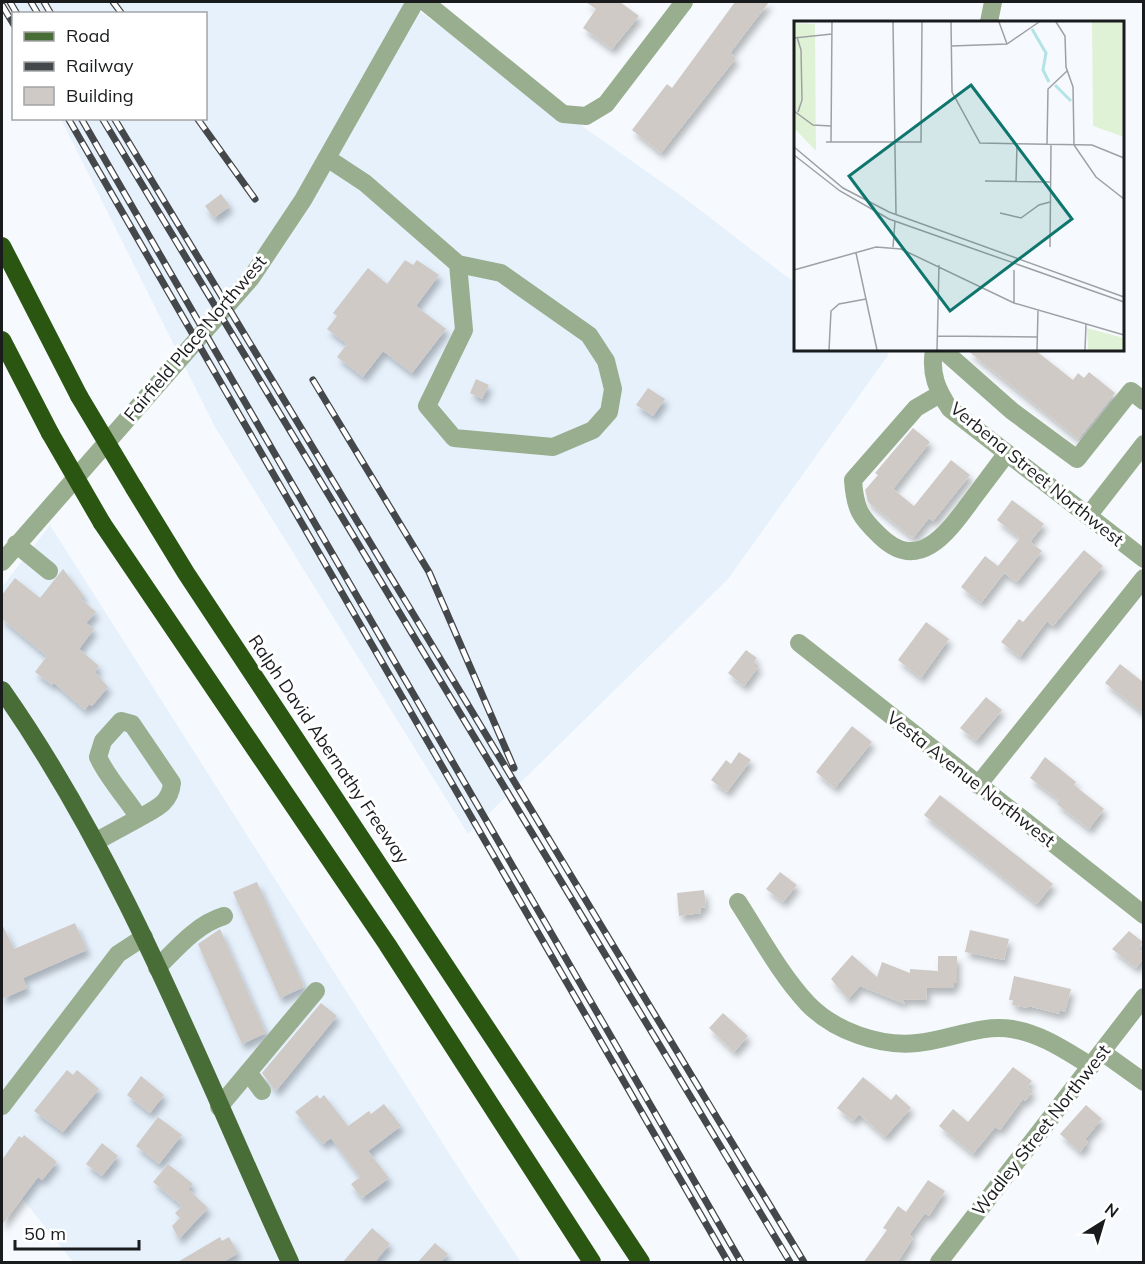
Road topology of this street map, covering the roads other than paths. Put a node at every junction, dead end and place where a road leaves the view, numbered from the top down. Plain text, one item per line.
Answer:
1 (415, 2) edge
2 (424, 2) edge
3 (684, 2) edge
4 (993, 2) edge
5 (989, 21) edge
6 (327, 158) junction
7 (2, 246) edge
8 (458, 264) junction
9 (2, 340) edge
10 (934, 351) edge
11 (944, 351) edge
12 (940, 394) junction
13 (1143, 401) edge
14 (1143, 444) edge
15 (1007, 453) junction
16 (1088, 516) junction
17 (16, 544) junction
18 (1143, 559) edge
19 (2, 561) edge
20 (49, 571) dead end
21 (1143, 578) edge
22 (799, 643) dead end
23 (2, 690) edge
24 (978, 785) junction
25 (139, 818) junction
26 (95, 842) junction
27 (738, 902) dead end
28 (1143, 915) edge
29 (224, 916) dead end
30 (144, 937) junction
31 (158, 968) junction
32 (316, 991) dead end
33 (1143, 998) edge
34 (1096, 1059) junction
35 (248, 1072) junction
36 (1143, 1082) edge
37 (262, 1091) dead end
38 (2, 1106) edge
39 (219, 1107) junction
40 (290, 1263) edge
41 (592, 1263) edge
42 (641, 1263) edge
43 (939, 1263) edge

1 - 6 street, Fairfield Place Northwest
2 - 3 street
4 - 5 street
6 - 8 street
6 - 17 street, Fairfield Place Northwest
7 - 42 highway, Ralph David Abernathy Freeway, bridge
8 - 8 street
9 - 41 highway, bridge
10 - 12 street, Verbena Street Northwest
11 - 13 street
12 - 15 street, Verbena Street Northwest
12 - 15 street
14 - 16 street
15 - 16 street, Verbena Street Northwest
16 - 18 street, Verbena Street Northwest
17 - 19 street, Fairfield Place Northwest
17 - 20 street
21 - 24 street
22 - 24 street, Vesta Avenue Northwest
23 - 26 main road
24 - 28 street, Vesta Avenue Northwest
25 - 25 street
25 - 26 street
26 - 30 main road
27 - 34 street
29 - 31 street
30 - 31 main road
30 - 38 street
31 - 39 main road
32 - 35 street
33 - 34 street, Wadley Street Northwest
34 - 36 street
34 - 43 street, Wadley Street Northwest
35 - 37 street
35 - 39 street
39 - 40 main road

